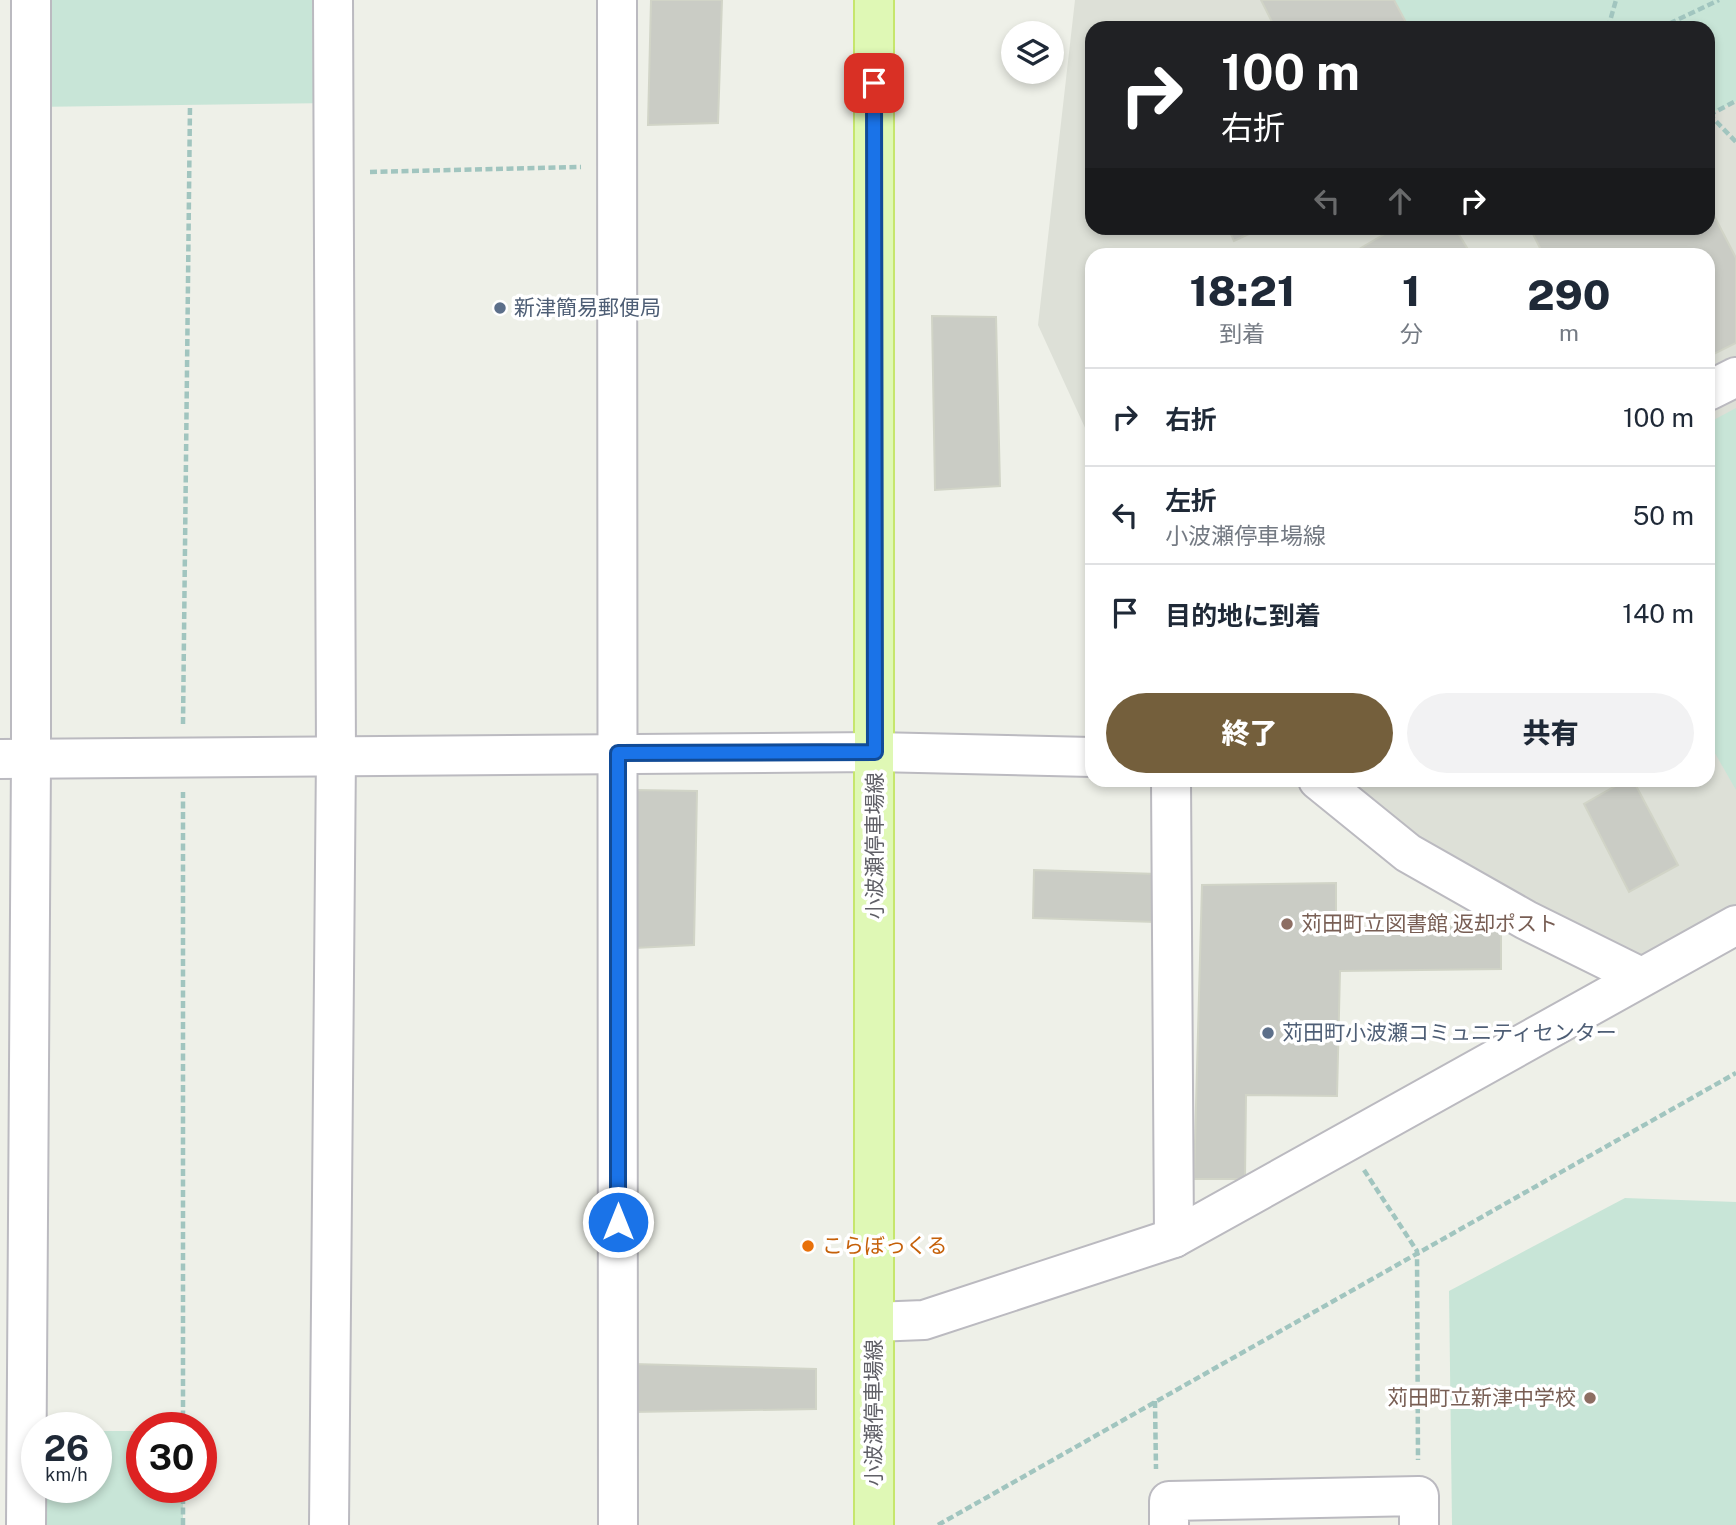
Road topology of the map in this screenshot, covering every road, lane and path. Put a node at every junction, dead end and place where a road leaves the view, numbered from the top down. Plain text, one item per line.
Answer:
1 (31, 0) edge
2 (333, 0) edge
3 (617, 0) edge
4 (874, 0) edge
5 (1616, 0) edge
6 (1719, 0) edge
7 (1610, 21) edge
8 (1675, 21) edge
9 (1736, 101) edge
10 (1715, 112) edge
11 (1715, 121) edge
12 (1736, 142) edge
13 (617, 166) junction
14 (334, 173) junction
15 (1736, 377) edge
16 (1715, 388) edge
17 (875, 752) junction
18 (618, 753) junction
19 (335, 755) junction
20 (1085, 757) edge
21 (15, 759) edge
22 (1171, 787) edge
23 (1327, 787) edge
24 (1736, 925) edge
25 (1640, 977) junction
26 (1736, 1073) edge
27 (1346, 1142) junction
28 (1174, 1238) junction
29 (1417, 1251) junction
30 (874, 1322) junction
31 (1155, 1401) junction
32 (183, 1503) edge
33 (1419, 1511) edge
34 (1169, 1513) edge
35 (26, 1525) edge
36 (183, 1525) edge
37 (329, 1525) edge
38 (618, 1525) edge
39 (874, 1525) edge
40 (938, 1525) edge

1 - 21 street
2 - 14 street
3 - 13 street
4 - 17 main road, 小波瀬停車場線
5 - 7 path
6 - 8 path
9 - 10 path
11 - 12 path
13 - 14 path
13 - 18 street
14 - 19 street
15 - 16 street
17 - 18 street
17 - 20 street
17 - 30 main road, 小波瀬停車場線
18 - 19 street
18 - 38 street
19 - 21 street
19 - 37 street
21 - 35 street
22 - 28 street
23 - 25 street
24 - 25 street
25 - 27 street
26 - 29 path
27 - 28 street
27 - 29 path
28 - 30 street
29 - 31 path
29 - 33 path
30 - 39 main road, 小波瀬停車場線
31 - 34 path
31 - 40 path
32 - 36 path
33 - 34 street

